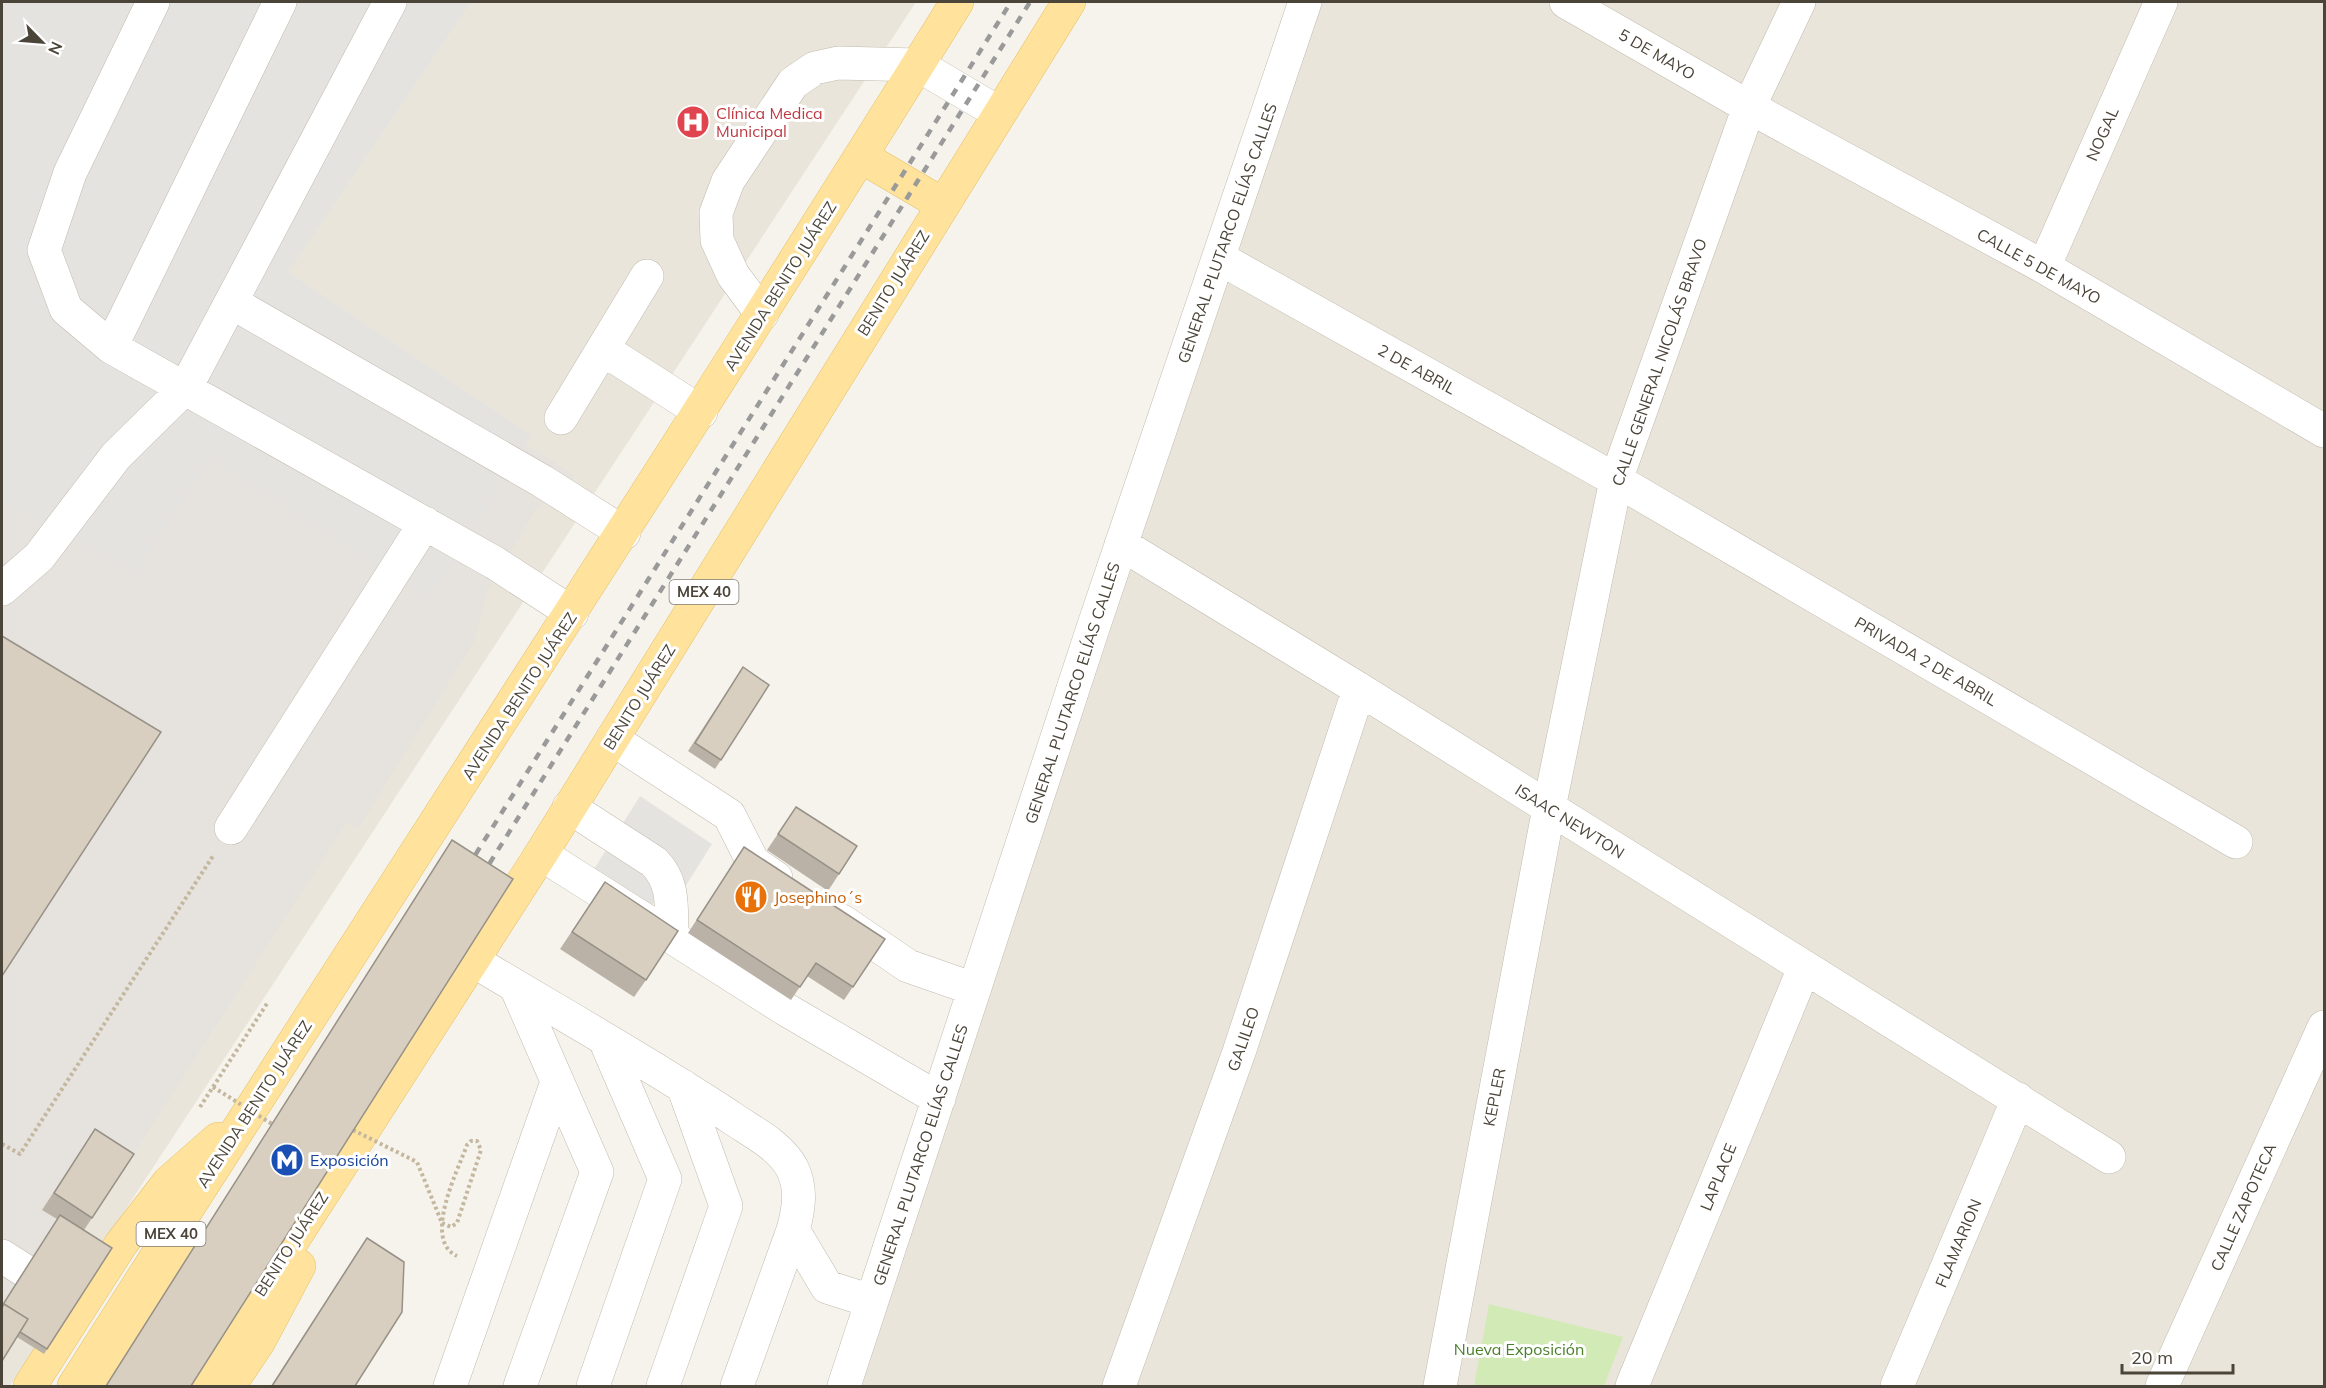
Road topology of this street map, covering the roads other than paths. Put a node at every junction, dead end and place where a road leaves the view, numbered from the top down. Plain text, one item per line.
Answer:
1 (153, 2) edge
2 (280, 2) edge
3 (390, 2) edge
4 (957, 2) edge
5 (1069, 2) edge
6 (1305, 2) edge
7 (1566, 2) edge
8 (1799, 2) edge
9 (2161, 2) edge
10 (918, 65) junction
11 (1749, 107) junction
12 (999, 113) junction
13 (862, 157) junction
14 (942, 204) junction
15 (1219, 258) junction
16 (2044, 267) junction
17 (647, 276) dead end
18 (231, 302) junction
19 (762, 314) junction
20 (111, 347) junction
21 (604, 350) junction
22 (186, 387) junction
23 (701, 412) junction
24 (561, 418) dead end
25 (2322, 423) edge
26 (1616, 480) junction
27 (425, 523) junction
28 (624, 533) junction
29 (1121, 544) junction
30 (2, 588) edge
31 (572, 613) junction
32 (1359, 688) junction
33 (612, 739) junction
34 (569, 807) junction
35 (1549, 808) junction
36 (231, 828) road end
37 (2236, 842) dead end
38 (541, 854) junction
39 (672, 936) junction
40 (472, 960) junction
41 (1804, 968) junction
42 (516, 987) junction
43 (975, 989) junction
44 (2325, 1028) edge
45 (604, 1040) junction
46 (557, 1082) junction
47 (683, 1086) junction
48 (939, 1099) junction
49 (2018, 1099) junction
50 (259, 1119) junction
51 (2109, 1156) dead end
52 (333, 1178) junction
53 (793, 1230) junction
54 (2, 1256) edge
55 (871, 1301) junction
56 (80, 1306) junction
57 (30, 1386) edge
58 (74, 1386) edge
59 (104, 1386) edge
60 (199, 1386) edge
61 (229, 1386) edge
62 (450, 1386) edge
63 (520, 1386) edge
64 (593, 1386) edge
65 (663, 1386) edge
66 (737, 1386) edge
67 (844, 1386) edge
68 (1119, 1386) edge
69 (1440, 1386) edge
70 (1632, 1386) edge
71 (1897, 1386) edge
72 (2162, 1386) edge

1 - 20 street
2 - 20 street
3 - 18 street
4 - 10 main road, AVENIDA BENITO JUÁREZ / MEX 40
5 - 12 main road, BENITO JUÁREZ / MEX 40
6 - 15 street, GENERAL PLUTARCO ELÍAS CALLES
7 - 11 street, 5 DE MAYO
8 - 11 street, CALLE GENERAL NICOLÁS BRAVO
9 - 16 street, NOGAL
10 - 12 street
10 - 13 main road, AVENIDA BENITO JUÁREZ / MEX 40
10 - 19 street
11 - 16 street, CALLE 5 DE MAYO
11 - 26 street, CALLE GENERAL NICOLÁS BRAVO
12 - 14 main road, BENITO JUÁREZ / MEX 40
13 - 14 main road
13 - 19 main road, AVENIDA BENITO JUÁREZ / MEX 40
14 - 33 main road, BENITO JUÁREZ / MEX 40
15 - 26 street, 2 DE ABRIL
15 - 29 street, GENERAL PLUTARCO ELÍAS CALLES
16 - 25 street, CALLE 5 DE MAYO
17 - 21 street
18 - 22 street
18 - 28 street
19 - 23 main road, AVENIDA BENITO JUÁREZ / MEX 40
20 - 22 street
21 - 23 street
21 - 24 street
22 - 27 street
22 - 30 street
23 - 28 main road, AVENIDA BENITO JUÁREZ / MEX 40
26 - 35 street, CALLE GENERAL NICOLÁS BRAVO
26 - 37 street, PRIVADA 2 DE ABRIL
27 - 31 street
27 - 36 street
28 - 31 main road, AVENIDA BENITO JUÁREZ / MEX 40
29 - 32 street, ISAAC NEWTON
29 - 43 street, GENERAL PLUTARCO ELÍAS CALLES
31 - 50 main road, AVENIDA BENITO JUÁREZ / MEX 40
32 - 35 street, ISAAC NEWTON
32 - 68 street, GALILEO
33 - 34 main road, BENITO JUÁREZ / MEX 40
33 - 43 street
34 - 38 main road, BENITO JUÁREZ / MEX 40
34 - 39 street
35 - 41 street, ISAAC NEWTON
35 - 69 street, KEPLER
38 - 39 street
38 - 40 main road, BENITO JUÁREZ / MEX 40
39 - 48 street
40 - 42 street
40 - 52 main road, BENITO JUÁREZ / MEX 40
41 - 49 street, ISAAC NEWTON
41 - 70 street, LAPLACE
42 - 45 street
42 - 46 street
43 - 48 street, GENERAL PLUTARCO ELÍAS CALLES
44 - 72 street, CALLE ZAPOTECA
45 - 47 street
45 - 64 street
46 - 62 street
46 - 63 street
47 - 53 street
47 - 65 street
48 - 55 street, GENERAL PLUTARCO ELÍAS CALLES
49 - 51 street, ISAAC NEWTON
49 - 71 street, FLAMARION
50 - 56 main road
50 - 58 main road, AVENIDA BENITO JUÁREZ / MEX 40
50 - 59 main road
52 - 60 main road, BENITO JUÁREZ / MEX 40
52 - 61 main road
53 - 55 street
53 - 66 street
54 - 56 street
55 - 67 street, GENERAL PLUTARCO ELÍAS CALLES
56 - 57 main road

